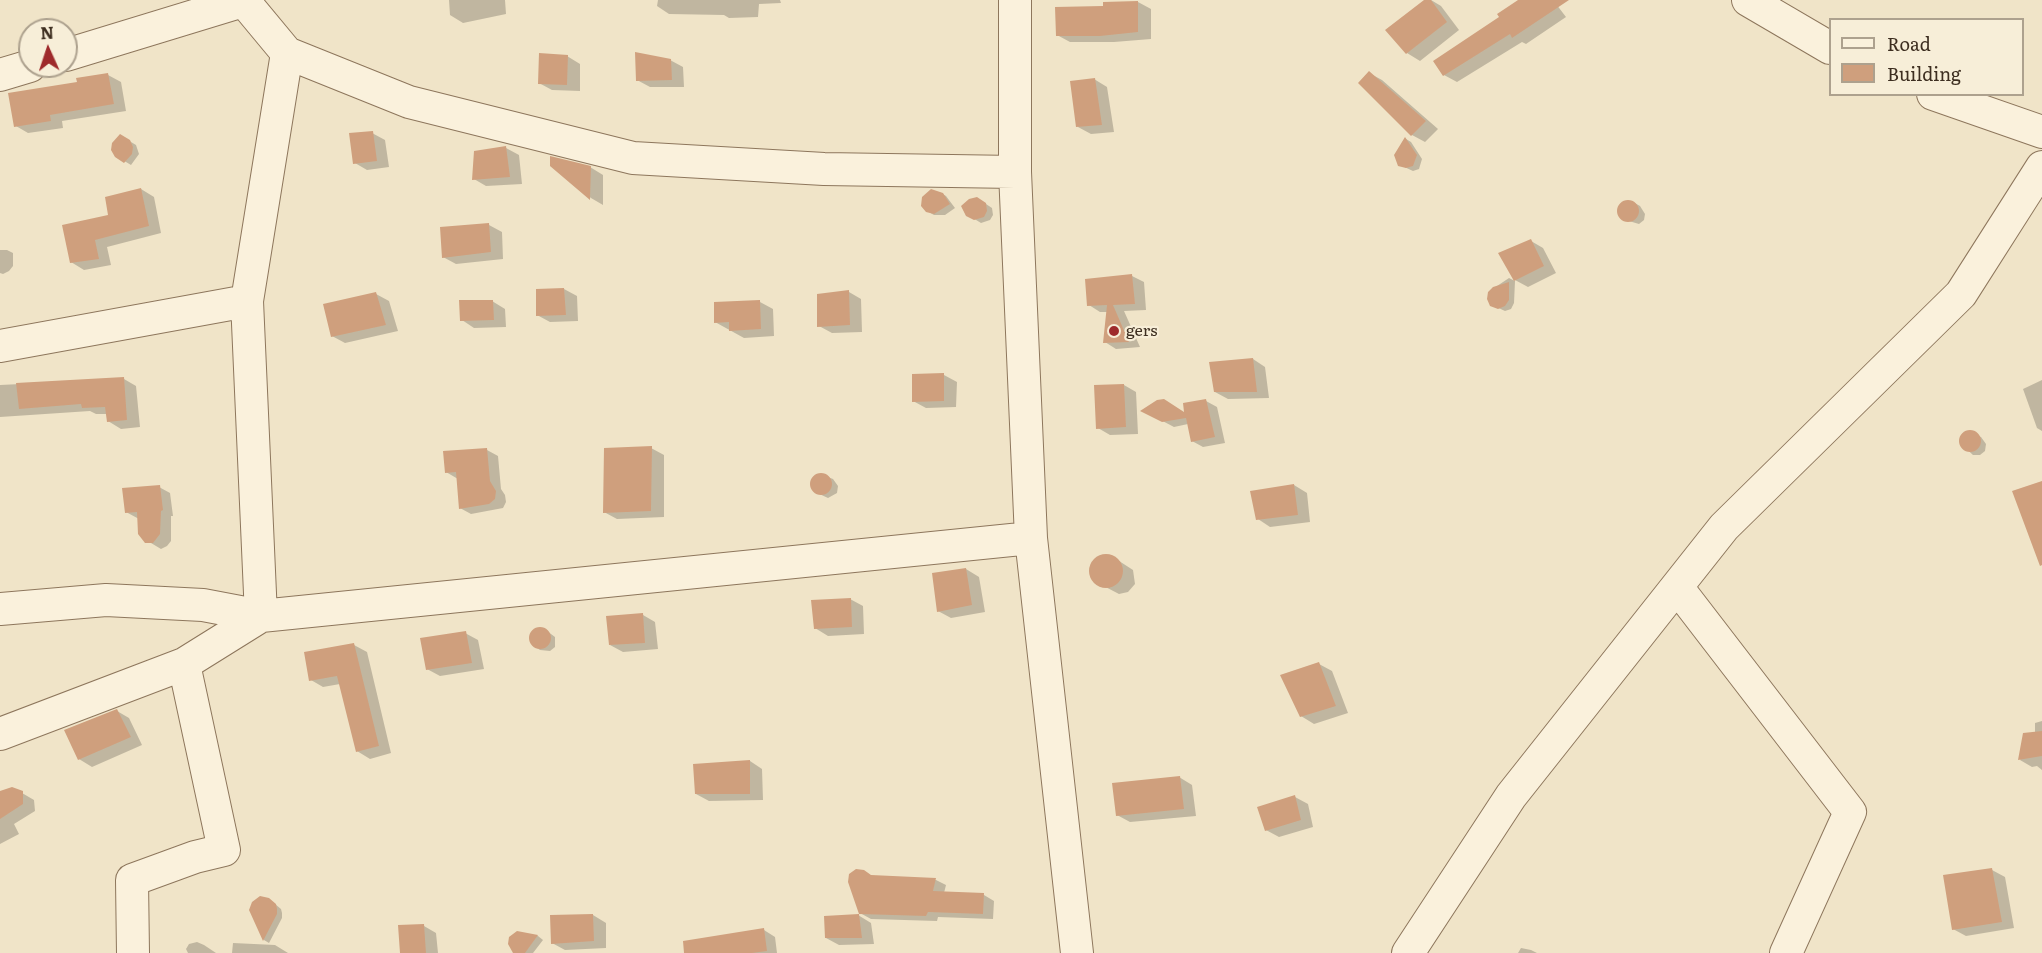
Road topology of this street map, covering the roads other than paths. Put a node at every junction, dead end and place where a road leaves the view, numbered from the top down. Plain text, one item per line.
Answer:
1 (243, 0) edge
2 (1015, 0) edge
3 (1748, 0) edge
4 (1829, 47) edge
5 (78, 51) edge
6 (287, 53) junction
7 (18, 70) edge
8 (0, 75) edge
9 (1939, 96) edge
10 (2042, 132) edge
11 (2042, 168) edge
12 (1015, 172) junction
13 (247, 301) junction
14 (0, 346) edge
15 (1031, 538) junction
16 (1677, 587) junction
17 (0, 609) edge
18 (261, 616) junction
19 (184, 664) junction
20 (0, 734) edge
21 (133, 953) edge
22 (1077, 953) edge
23 (1408, 953) edge
24 (1786, 953) edge

1 - 5 street
1 - 6 street
2 - 12 street
3 - 4 street
6 - 12 street
6 - 13 street
7 - 8 street
9 - 10 street
11 - 16 street
12 - 15 street
13 - 14 street
13 - 18 street
15 - 18 street
15 - 22 street
16 - 23 street
16 - 24 street
17 - 18 street
18 - 19 street
19 - 20 street
19 - 21 street

